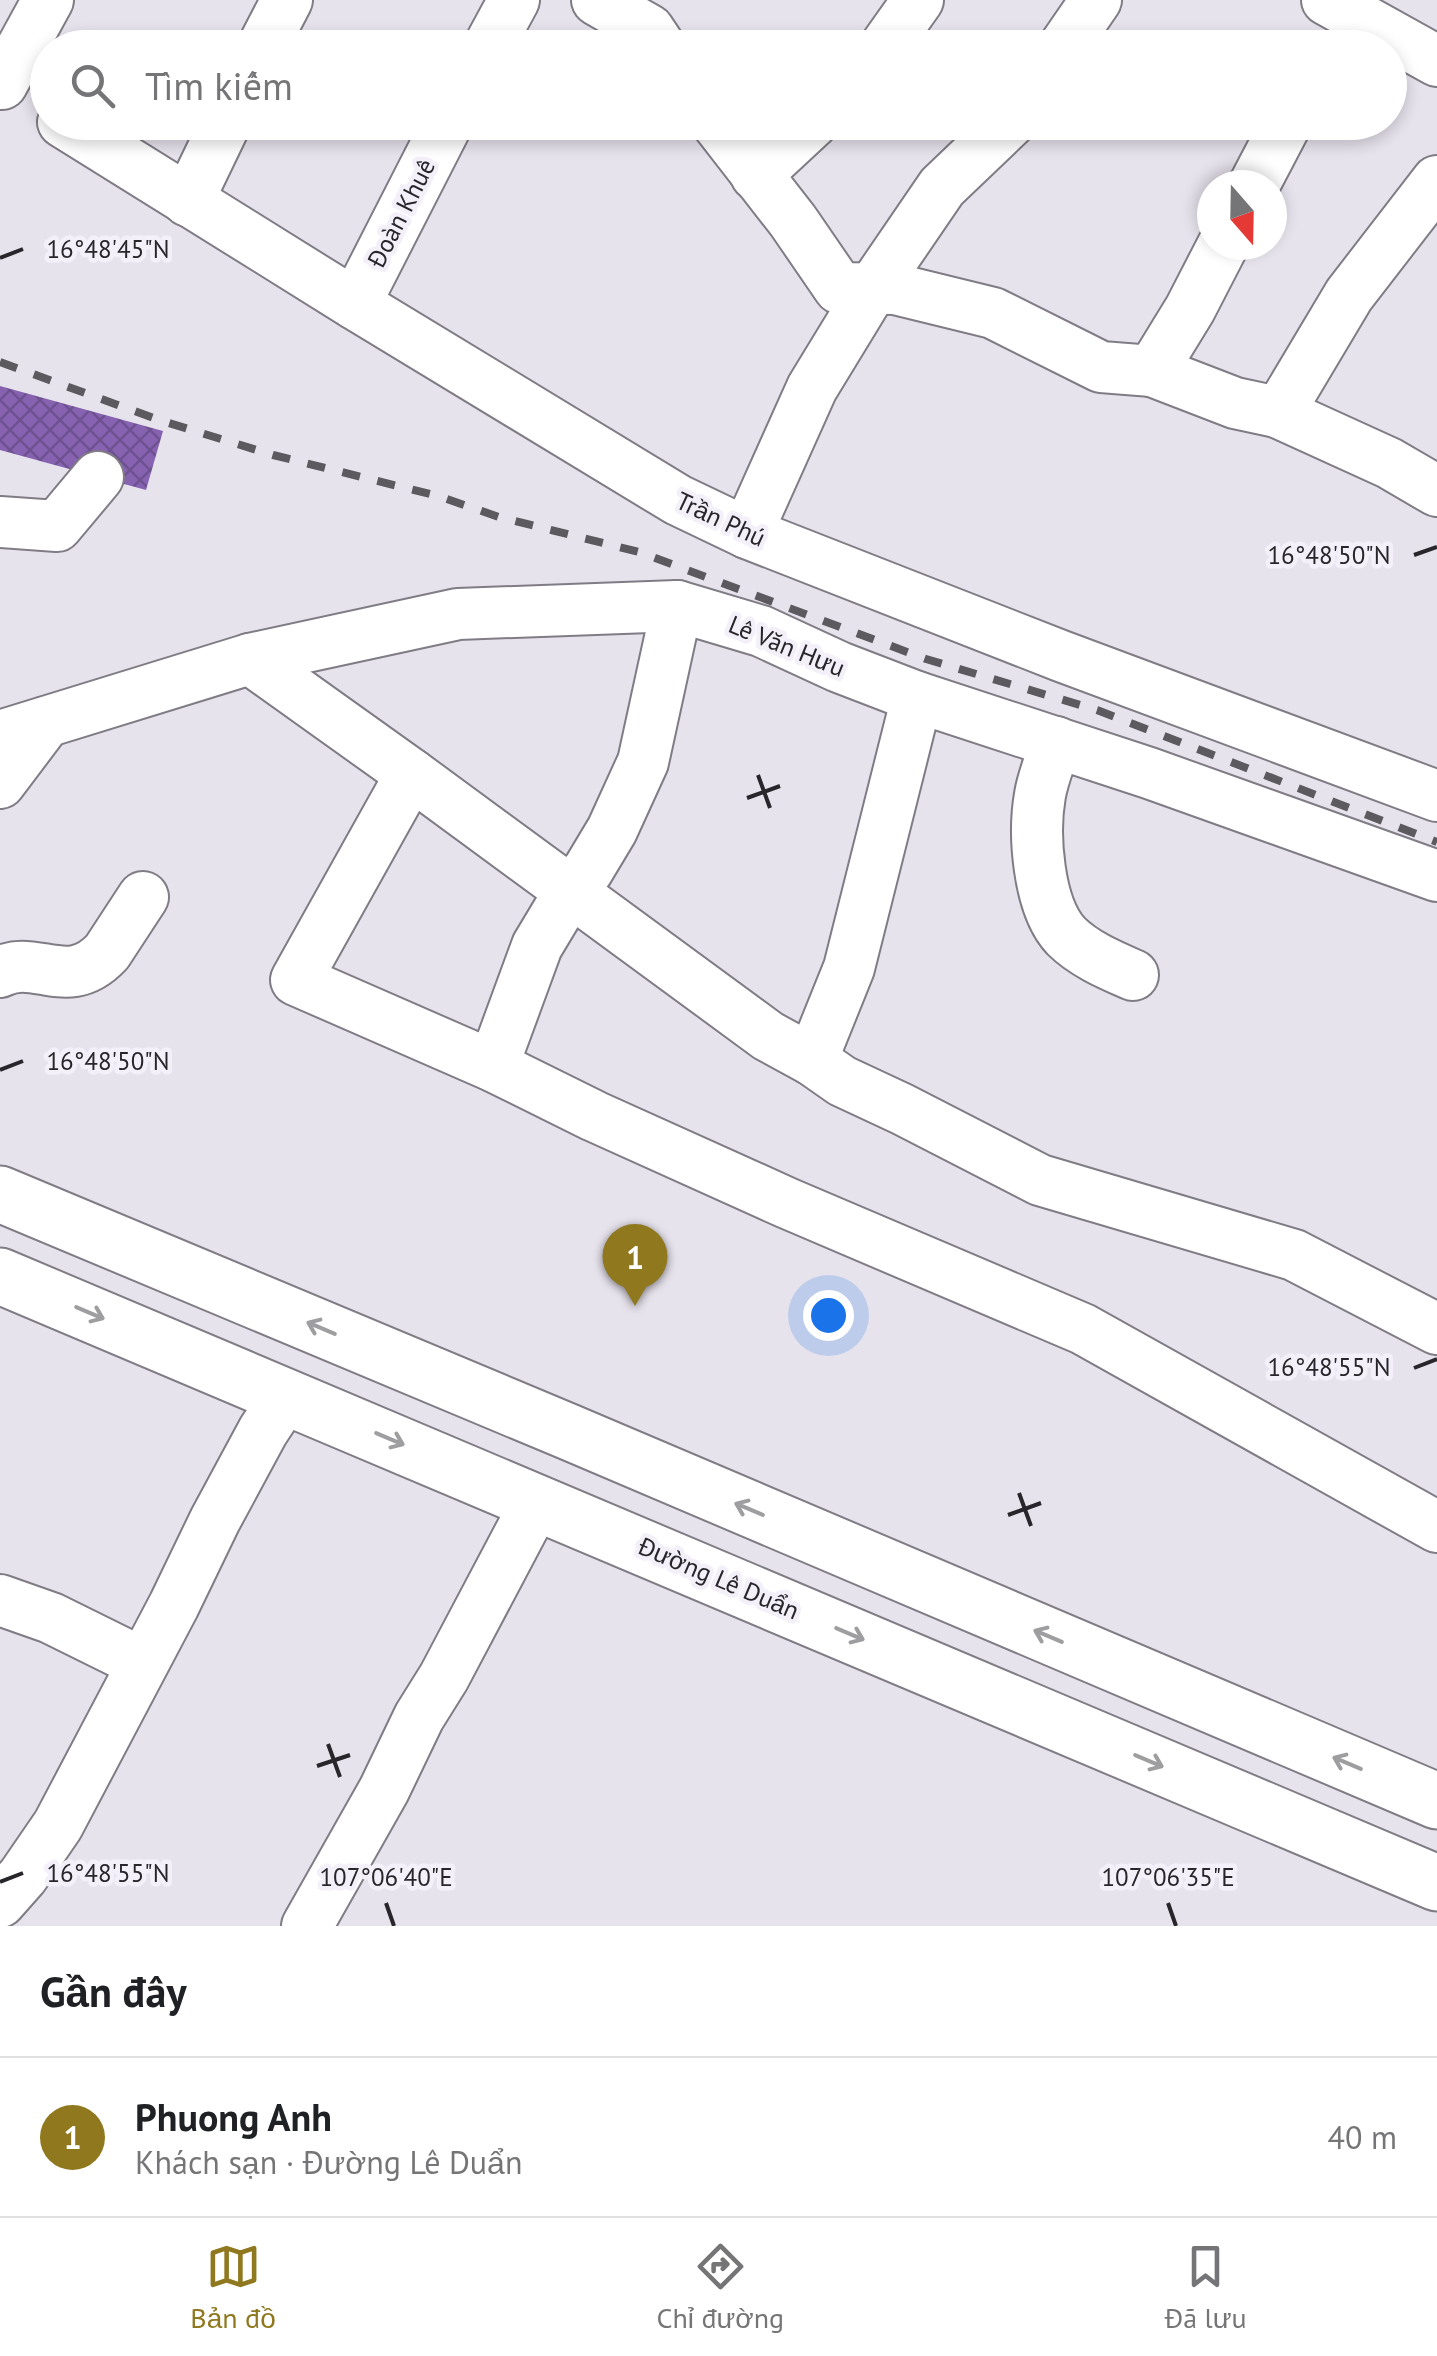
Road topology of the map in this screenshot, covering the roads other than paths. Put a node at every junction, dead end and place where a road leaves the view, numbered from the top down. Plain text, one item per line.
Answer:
1 (48, 0) edge
2 (286, 0) edge
3 (514, 0) edge
4 (597, 0) edge
5 (918, 0) edge
6 (1096, 0) edge
7 (1337, 14) edge
8 (31, 30) edge
9 (271, 30) edge
10 (498, 30) edge
11 (648, 30) edge
12 (897, 30) edge
13 (1075, 30) edge
14 (1371, 30) edge
15 (30, 32) edge
16 (1407, 47) edge
17 (1437, 61) edge
18 (1, 84) edge
19 (30, 102) edge
20 (91, 140) edge
21 (217, 140) edge
22 (439, 140) edge
23 (730, 140) edge
24 (793, 140) edge
25 (991, 140) edge
26 (1277, 140) edge
27 (1262, 170) edge
28 (756, 174) junction
29 (1437, 181) edge
30 (188, 201) junction
31 (1215, 260) edge
32 (873, 288) junction
33 (354, 304) junction
34 (1152, 371) junction
35 (1277, 412) junction
36 (98, 477) dead end
37 (1437, 491) edge
38 (0, 522) edge
39 (748, 534) junction
40 (677, 606) junction
41 (250, 659) junction
42 (917, 697) junction
43 (23, 729) edge
44 (1056, 742) junction
45 (411, 774) junction
46 (0, 783) edge
47 (1437, 796) edge
48 (1437, 876) edge
49 (570, 890) junction
50 (143, 897) dead end
51 (0, 972) edge
52 (1133, 975) dead end
53 (812, 1060) junction
54 (493, 1066) junction
55 (0, 1194) edge
56 (0, 1276) edge
57 (1437, 1329) edge
58 (286, 1396) junction
59 (568, 1432) junction
60 (538, 1501) junction
61 (1437, 1527) edge
62 (0, 1600) edge
63 (142, 1663) junction
64 (1437, 1801) edge
65 (1437, 1883) edge
66 (0, 1902) edge
67 (307, 1926) edge

1 - 8 street
2 - 9 street
3 - 10 street
4 - 11 street
5 - 12 street
6 - 13 street
7 - 14 street
15 - 18 street
16 - 17 street
18 - 19 street
20 - 30 street, Trần Phú
21 - 30 street
22 - 33 street, Đoàn Khuê
23 - 28 street
24 - 28 street
25 - 32 street
26 - 27 street
28 - 32 street
29 - 35 street
30 - 33 street, Trần Phú
31 - 34 street
32 - 34 street
32 - 39 street
33 - 39 street, Trần Phú
34 - 35 street
35 - 37 street
36 - 38 street
39 - 47 street, Trần Phú
40 - 41 street, Lê Văn Hưu
40 - 42 street, Lê Văn Hưu
40 - 49 street
41 - 43 street, Lê Văn Hưu
41 - 45 street
42 - 44 street, Lê Văn Hưu
42 - 53 street
43 - 46 street
44 - 48 street, Lê Văn Hưu
44 - 52 street
45 - 49 street
45 - 54 street
49 - 53 street
49 - 54 street
50 - 51 street
53 - 57 street
54 - 61 street
59 -> 55 highway
56 -> 58 highway, Đường Lê Duẩn
58 -> 60 highway, Đường Lê Duẩn
58 - 63 street
59 - 60 highway
64 -> 59 highway
60 -> 65 highway, Đường Lê Duẩn
60 - 67 street
62 - 63 street
63 - 66 street

